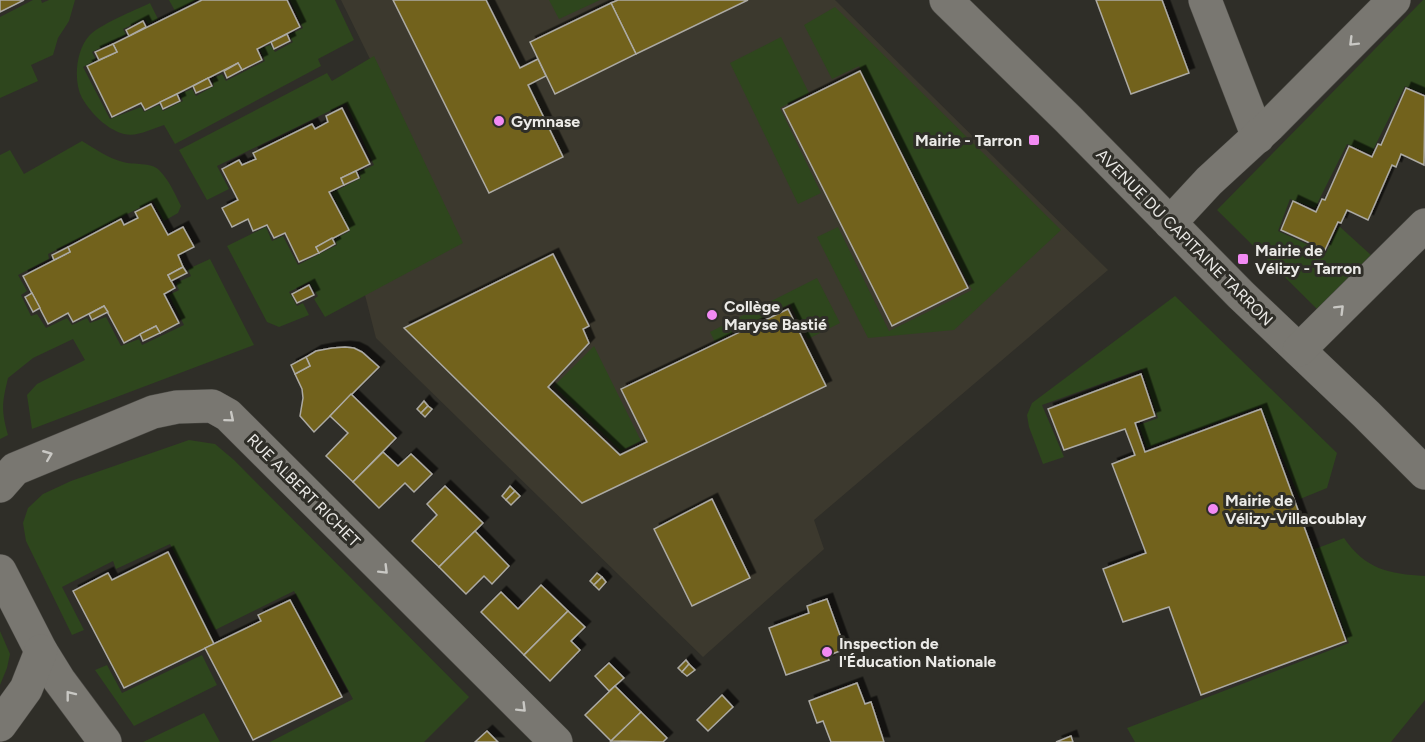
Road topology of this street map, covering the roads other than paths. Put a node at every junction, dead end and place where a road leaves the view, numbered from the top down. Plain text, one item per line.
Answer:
1 (946, 0) edge
2 (1205, 0) edge
3 (1394, 0) edge
4 (1258, 137) junction
5 (1170, 223) junction
6 (1425, 225) edge
7 (1299, 350) junction
8 (1425, 473) edge
9 (0, 486) edge
10 (0, 571) edge
11 (41, 651) junction
12 (0, 724) edge
13 (105, 742) edge
14 (556, 742) edge

1 - 5 street, AVENUE DU CAPITAINE TARRON
2 - 4 street
3 -> 4 street
4 - 5 street
5 - 7 street, AVENUE DU CAPITAINE TARRON
7 -> 6 street
7 - 8 street, AVENUE DU CAPITAINE TARRON
9 -> 14 street, RUE ALBERT RICHET
10 - 11 street
11 - 12 street
13 -> 11 street

